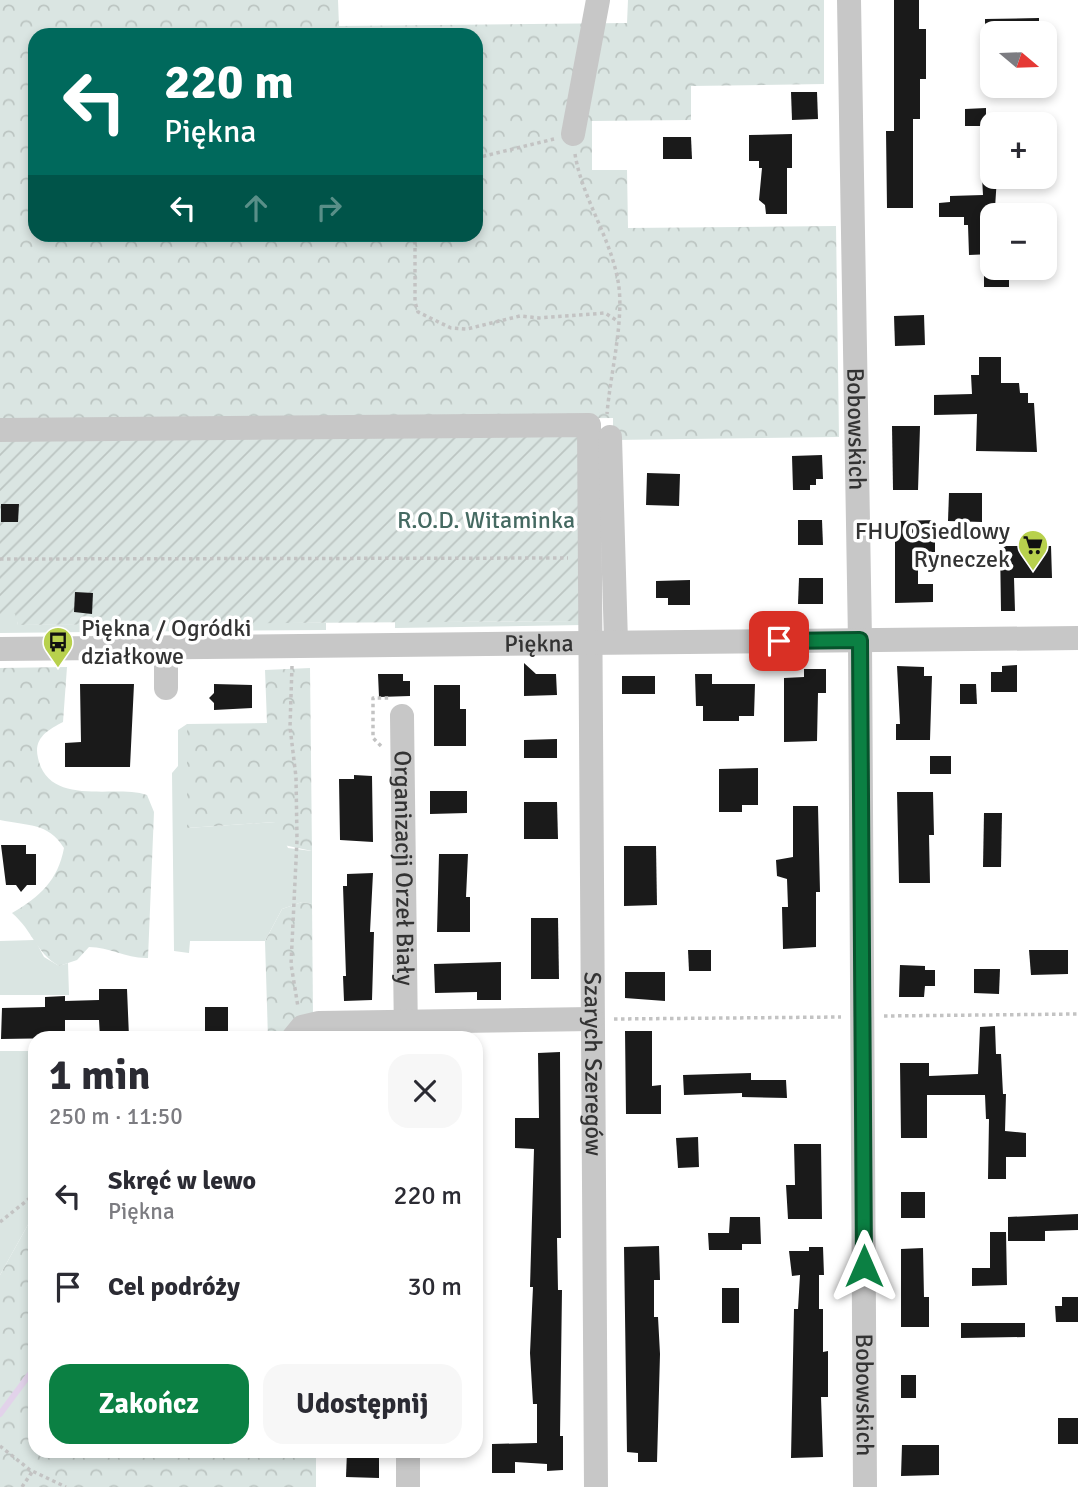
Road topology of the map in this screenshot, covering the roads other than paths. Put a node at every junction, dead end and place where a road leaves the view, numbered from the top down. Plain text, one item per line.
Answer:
1 (598, 0) edge
2 (849, 0) edge
3 (573, 134) road end
4 (0, 430) edge
5 (610, 437) road end
6 (1078, 638) edge
7 (860, 640) junction
8 (616, 642) junction
9 (589, 643) junction
10 (166, 648) junction
11 (0, 649) edge
12 (166, 688) dead end
13 (402, 716) dead end
14 (598, 1019) junction
15 (406, 1029) edge
16 (299, 1031) edge
17 (408, 1458) edge
18 (408, 1487) edge
19 (596, 1487) edge
20 (865, 1487) edge

1 - 3 street
2 - 7 street, Bobowskich
4 - 9 street, Szarych Szeregów
5 - 8 street
6 - 7 street, Piękna
7 - 8 street, Piękna
7 - 20 street, Bobowskich
8 - 9 street, Piękna
9 - 10 street, Piękna
9 - 14 street, Szarych Szeregów
10 - 11 street, Piękna
10 - 12 street
13 - 15 street, Organizacji Orzeł Biały
14 - 15 street, Organizacji Orzeł Biały
14 - 19 street, Szarych Szeregów
15 - 16 street
17 - 18 street

